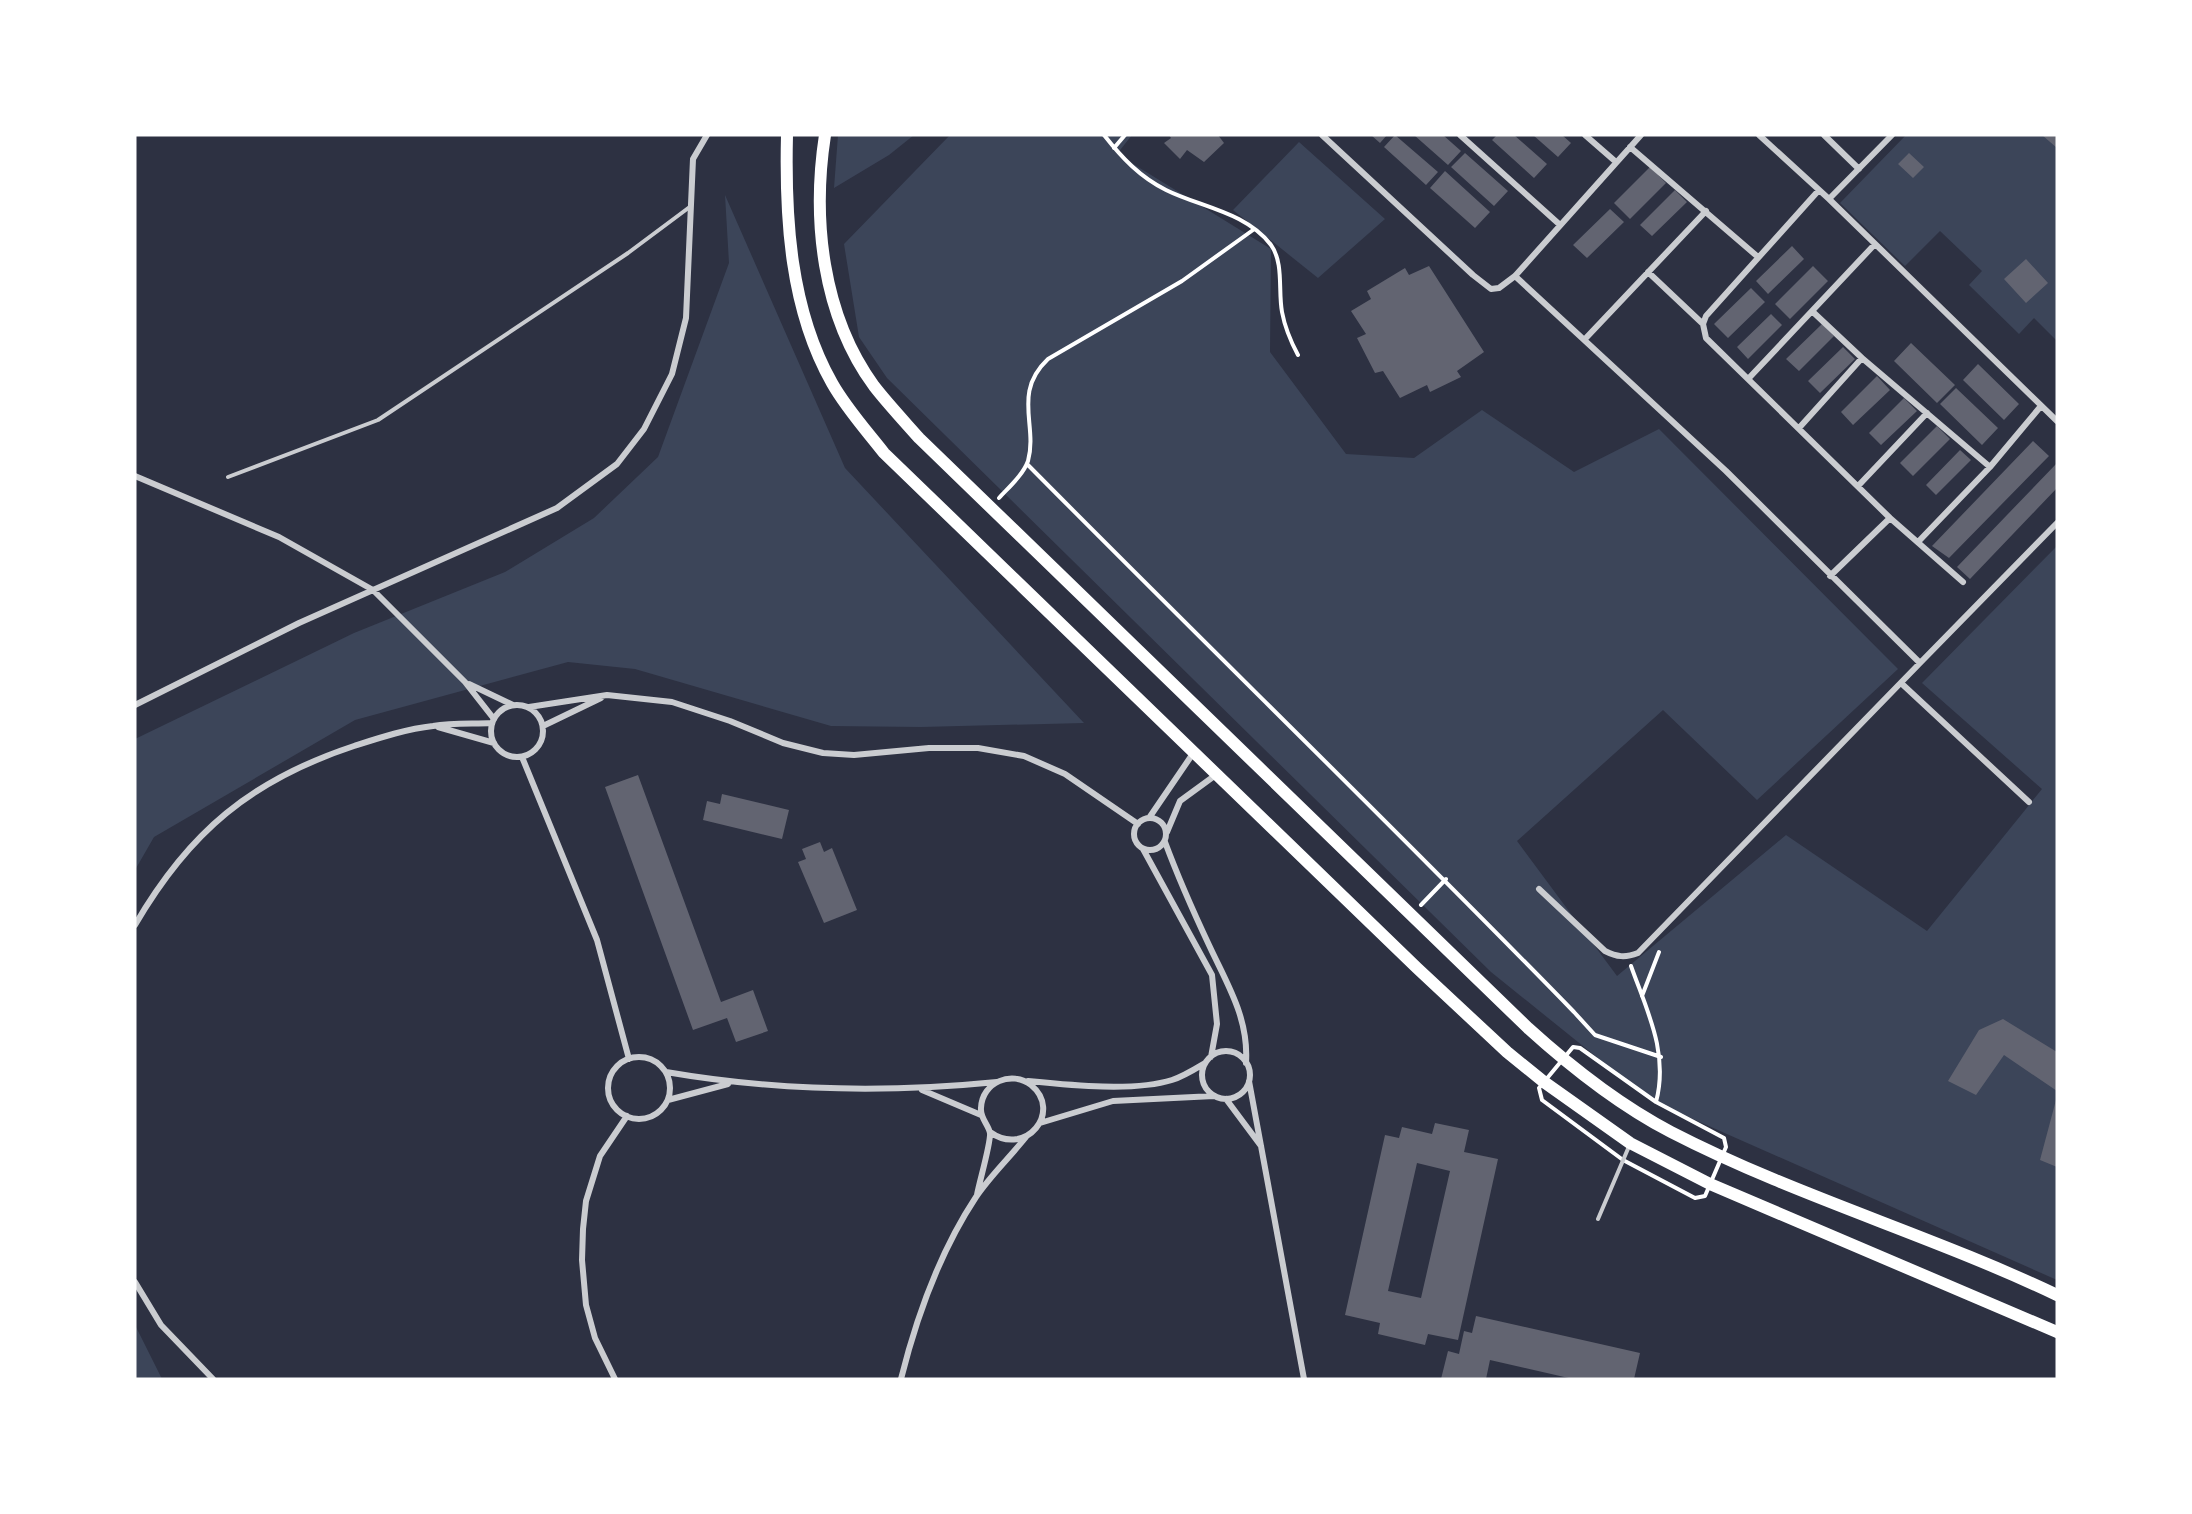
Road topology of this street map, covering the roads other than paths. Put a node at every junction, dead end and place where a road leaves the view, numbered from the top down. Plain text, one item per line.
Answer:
1 (706, 135) edge
2 (788, 135) edge
3 (825, 135) edge
4 (1322, 135) edge
5 (1460, 135) edge
6 (1585, 135) edge
7 (1641, 135) edge
8 (1759, 135) edge
9 (1824, 135) edge
10 (1892, 135) edge
11 (1630, 147) junction
12 (1616, 162) junction
13 (1859, 169) junction
14 (1819, 190) junction
15 (1829, 199) junction
16 (692, 206) junction
17 (1706, 211) junction
18 (1559, 224) junction
19 (1875, 244) junction
20 (1758, 257) junction
21 (1648, 272) junction
22 (1515, 276) junction
23 (1813, 312) junction
24 (1703, 324) junction
25 (1585, 339) junction
26 (1862, 358) junction
27 (1749, 378) junction
28 (2041, 406) junction
29 (1928, 413) junction
30 (2057, 421) edge
31 (1798, 428) junction
32 (1990, 466) junction
33 (135, 476) edge
34 (228, 477) dead end
35 (1859, 485) junction
36 (1890, 518) junction
37 (2057, 523) edge
38 (1918, 542) junction
39 (1830, 576) junction
40 (1963, 582) dead end
41 (373, 590) junction
42 (1920, 663) junction
43 (465, 682) junction
44 (1901, 683) junction
45 (607, 695) junction
46 (135, 705) edge
47 (513, 705) junction
48 (528, 707) junction
49 (493, 721) junction
50 (432, 726) junction
51 (543, 726) junction
52 (494, 743) junction
53 (1194, 752) junction
54 (522, 757) junction
55 (1217, 774) junction
56 (2029, 802) dead end
57 (1149, 818) junction
58 (1138, 824) junction
59 (1167, 832) junction
60 (1165, 842) junction
61 (1143, 849) junction
62 (1539, 890) dead end
63 (135, 925) edge
64 (1211, 1057) junction
65 (629, 1059) junction
66 (1206, 1063) junction
67 (1246, 1063) junction
68 (666, 1072) junction
69 (1026, 1081) junction
70 (1249, 1081) junction
71 (997, 1082) junction
72 (731, 1083) junction
73 (921, 1089) junction
74 (1214, 1096) junction
75 (1226, 1099) junction
76 (668, 1100) junction
77 (981, 1115) junction
78 (627, 1116) junction
79 (1040, 1123) junction
80 (990, 1132) junction
81 (1026, 1137) junction
82 (1630, 1143) junction
83 (1263, 1149) junction
84 (977, 1196) junction
85 (1598, 1220) dead end
86 (135, 1282) edge
87 (2057, 1295) edge
88 (2057, 1332) edge
89 (213, 1379) edge
90 (615, 1379) edge
91 (901, 1379) edge
92 (1304, 1379) edge

1 - 16 street
2 - 53 main road
3 - 87 main road
4 - 22 street
5 - 18 street
6 - 12 street
7 - 11 street
8 - 14 street
9 - 13 street
10 - 13 street
11 - 12 street
11 - 17 street
12 - 18 street
13 - 15 street
14 - 15 street
14 - 20 street
15 - 19 street
16 - 34 lane
16 - 41 street
17 - 20 street
17 - 21 street
18 - 22 street
19 - 23 street
19 - 28 street
20 - 24 street
21 - 24 street
21 - 25 street
22 - 25 street
23 - 26 street
23 - 27 street
24 - 27 street
25 - 39 street
26 - 29 street
26 - 31 street
27 - 31 street
28 - 30 street
28 - 32 street
29 - 32 street
29 - 35 street
31 - 35 street
32 - 38 street
33 - 41 street
35 - 36 street
36 - 38 street
36 - 39 street
37 - 42 street
38 - 40 street
39 - 42 street
41 - 43 street
41 - 46 street
42 - 44 street
43 - 47 street
43 - 49 street
44 - 56 street
44 - 62 street
45 - 48 street
45 - 51 street
45 - 58 street
47 - 48 street
47 - 49 street
48 - 51 street
49 - 50 street
49 - 52 street
50 - 52 street
50 - 63 street
51 - 54 street
52 - 54 street
53 - 55 main road
53 - 57 street
54 - 65 street
55 - 59 street
55 - 82 main road
57 - 58 street
57 - 59 street
58 - 61 street
59 - 60 street
60 - 61 street
60 - 67 street
61 - 64 street
64 - 66 street
64 - 67 street
65 - 68 street
65 - 78 street
66 - 69 street
66 - 74 street
67 - 70 street
68 - 72 street
68 - 76 street
69 - 71 street
69 - 79 street
70 - 75 street
70 - 83 street
71 - 73 street
71 - 77 street
72 - 73 street
72 - 76 street
73 - 77 street
74 - 75 street
74 - 79 street
75 - 83 street
76 - 78 street
77 - 80 street
78 - 90 street
79 - 81 street
80 - 81 street
80 - 84 street
81 - 84 street
82 - 85 lane
82 - 88 main road
83 - 92 street
84 - 91 street
86 - 89 street

